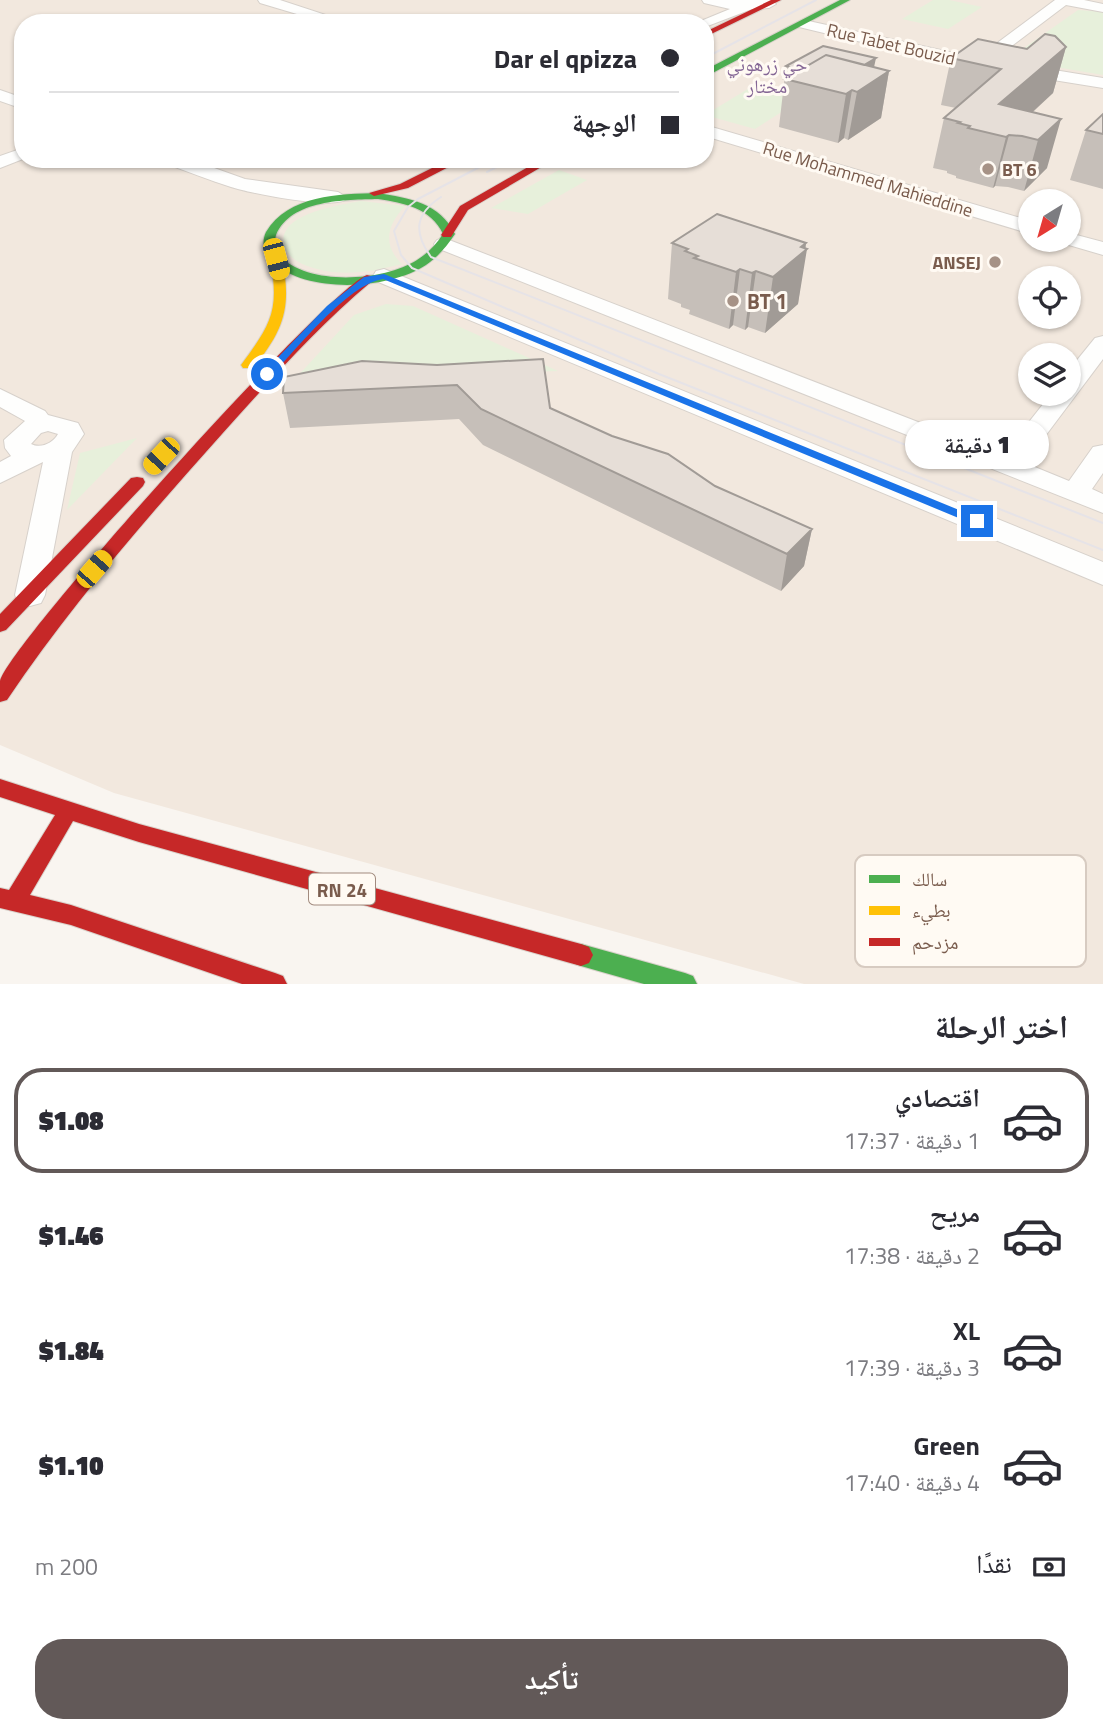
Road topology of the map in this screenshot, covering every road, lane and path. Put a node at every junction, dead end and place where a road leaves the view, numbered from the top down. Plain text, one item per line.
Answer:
1 (265, 0) edge
2 (709, 0) edge
3 (846, 0) edge
4 (1064, 0) edge
5 (773, 2) edge
6 (751, 6) junction
7 (1103, 8) edge
8 (312, 14) edge
9 (714, 19) edge
10 (804, 24) junction
11 (714, 31) edge
12 (980, 63) junction
13 (714, 69) edge
14 (1103, 83) edge
15 (714, 133) edge
16 (196, 168) edge
17 (441, 168) edge
18 (534, 168) edge
19 (240, 184) junction
20 (348, 197) junction
21 (1018, 224) edge
22 (270, 237) junction
23 (446, 240) junction
24 (1082, 243) edge
25 (1103, 249) edge
26 (276, 259) junction
27 (375, 278) junction
28 (1103, 343) edge
29 (1081, 371) edge
30 (238, 376) dead end
31 (0, 397) edge
32 (1055, 406) edge
33 (27, 446) edge
34 (1103, 453) edge
35 (1009, 466) junction
36 (149, 469) dead end
37 (0, 474) edge
38 (1075, 493) junction
39 (1103, 503) edge
40 (1103, 573) edge
41 (30, 595) junction
42 (0, 625) edge
43 (0, 695) edge
44 (0, 788) edge
45 (68, 811) junction
46 (7, 899) edge
47 (275, 984) edge
48 (685, 984) edge

1 - 8 street
2 - 6 street
3 - 10 main road
4 - 7 street
4 - 12 street
5 - 6 street
5 - 11 main road
6 - 9 street
10 - 12 street, Rue Tabet Bouzid
10 - 13 main road
12 - 14 street, Rue Tabet Bouzid
15 - 21 street, Rue Mohammed Mahieddine
16 - 19 street
17 - 20 main road
18 - 23 main road
19 - 20 street
19 - 22 street
20 - 22 main road
20 - 23 main road
22 - 26 main road
23 - 27 main road
23 - 35 street
24 - 25 street
26 - 27 main road
26 - 30 main road
27 - 40 street
27 - 43 main road
28 - 29 street
31 - 33 street
32 - 35 street
33 - 37 street
33 - 41 street
34 - 38 street
35 - 38 street
36 - 41 main road
38 - 39 street
41 - 42 main road
44 - 45 main road, RN 24
45 - 46 main road
45 - 48 main road, RN 24
46 - 47 main road

